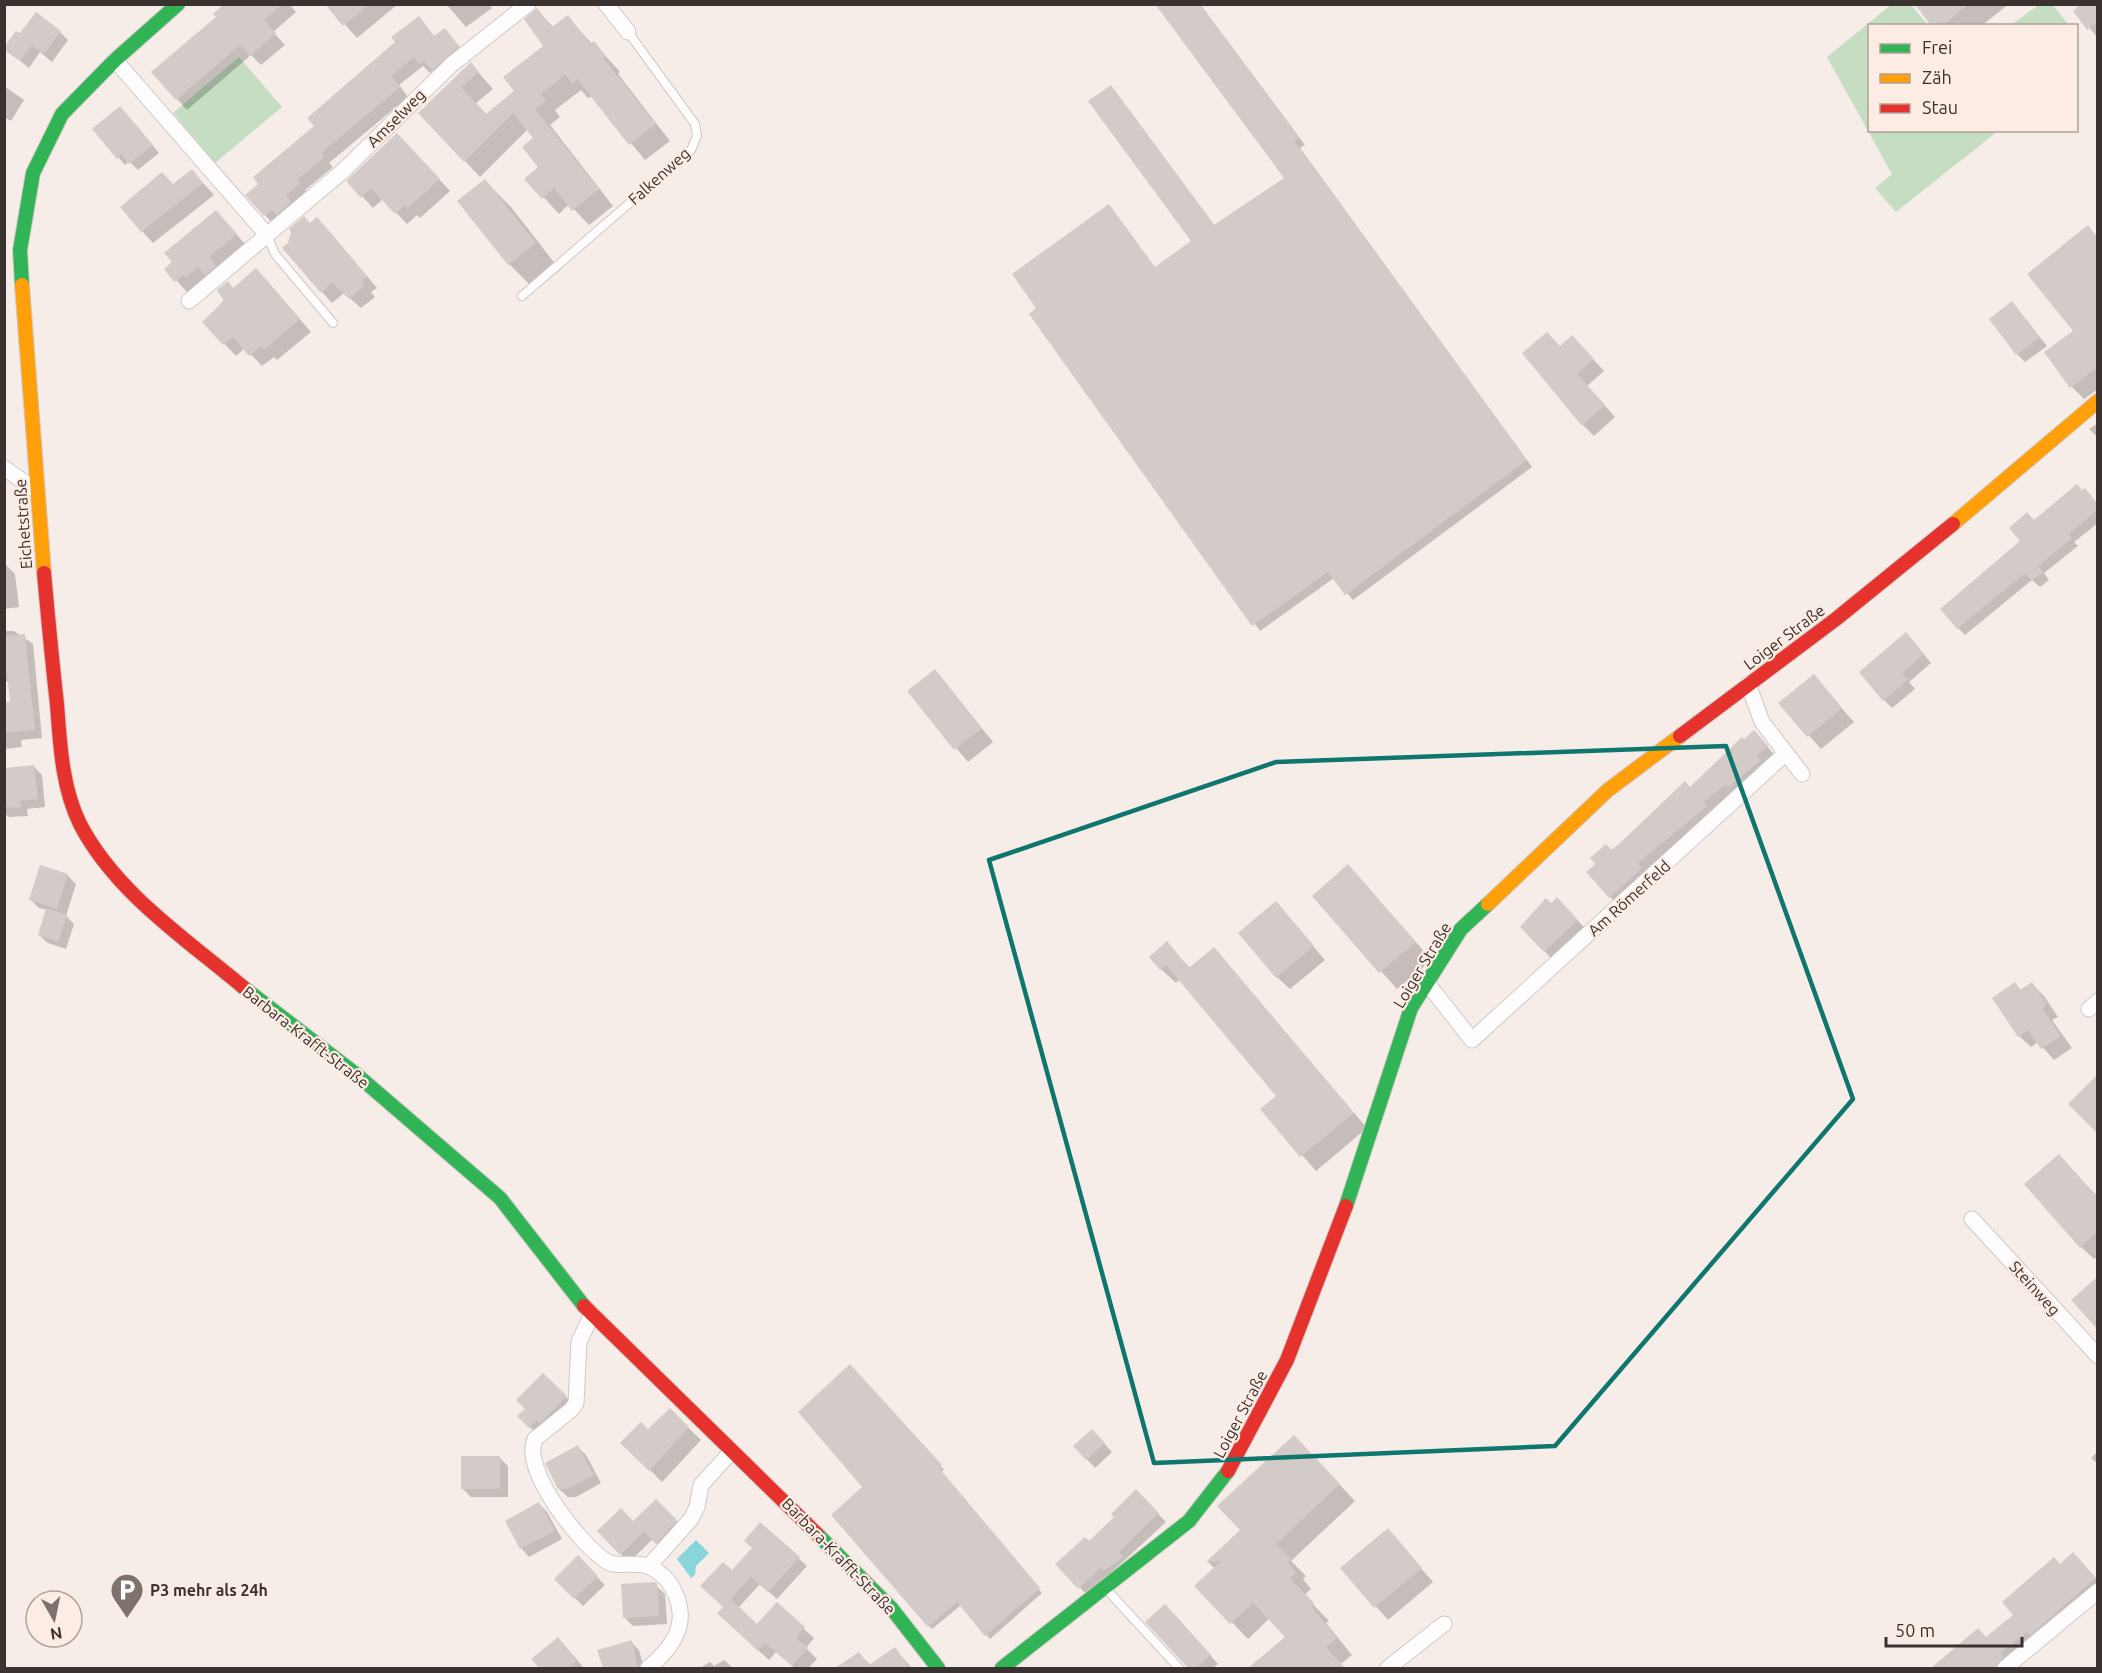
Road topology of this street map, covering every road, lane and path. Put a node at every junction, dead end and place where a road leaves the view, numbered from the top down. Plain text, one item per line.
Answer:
1 (178, 4) edge
2 (528, 4) edge
3 (606, 4) edge
4 (628, 32) joint
5 (115, 60) junction
6 (267, 235) junction
7 (522, 296) dead end
8 (189, 301) dead end
9 (333, 323) dead end
10 (2097, 401) edge
11 (4, 468) edge
12 (37, 491) junction
13 (1748, 684) junction
14 (60, 739) joint
15 (1785, 754) junction
16 (1802, 774) dead end
17 (1427, 983) junction
18 (1972, 1219) dead end
19 (592, 1314) junction
20 (2097, 1356) edge
21 (731, 1452) junction
22 (649, 1566) junction
23 (1105, 1588) junction
24 (2097, 1591) edge
25 (1444, 1624) dead end
26 (648, 1668) edge
27 (938, 1668) edge
28 (1005, 1668) edge
29 (1179, 1668) edge
30 (1388, 1668) edge
31 (2005, 1668) edge

1 - 5 street, Eichetstraße
2 - 6 street, Amselweg
3 - 4 street
4 - 7 lane, Falkenweg
5 - 6 street
5 - 12 street, Eichetstraße
6 - 8 street, Amselweg
6 - 9 lane
10 - 13 street, Loiger Straße
11 - 12 street
12 - 14 street, Eichetstraße
13 - 15 street
13 - 17 street, Loiger Straße
14 - 19 street, Barbara-Krafft-Straße
15 - 16 street
15 - 17 street, Am Römerfeld
17 - 23 street, Loiger Straße
18 - 20 street, Steinweg
19 - 21 street, Barbara-Krafft-Straße
19 - 22 street
21 - 22 street
21 - 27 street, Barbara-Krafft-Straße
22 - 26 street
23 - 28 street, Loiger Straße
23 - 29 lane
24 - 31 street
25 - 30 street

